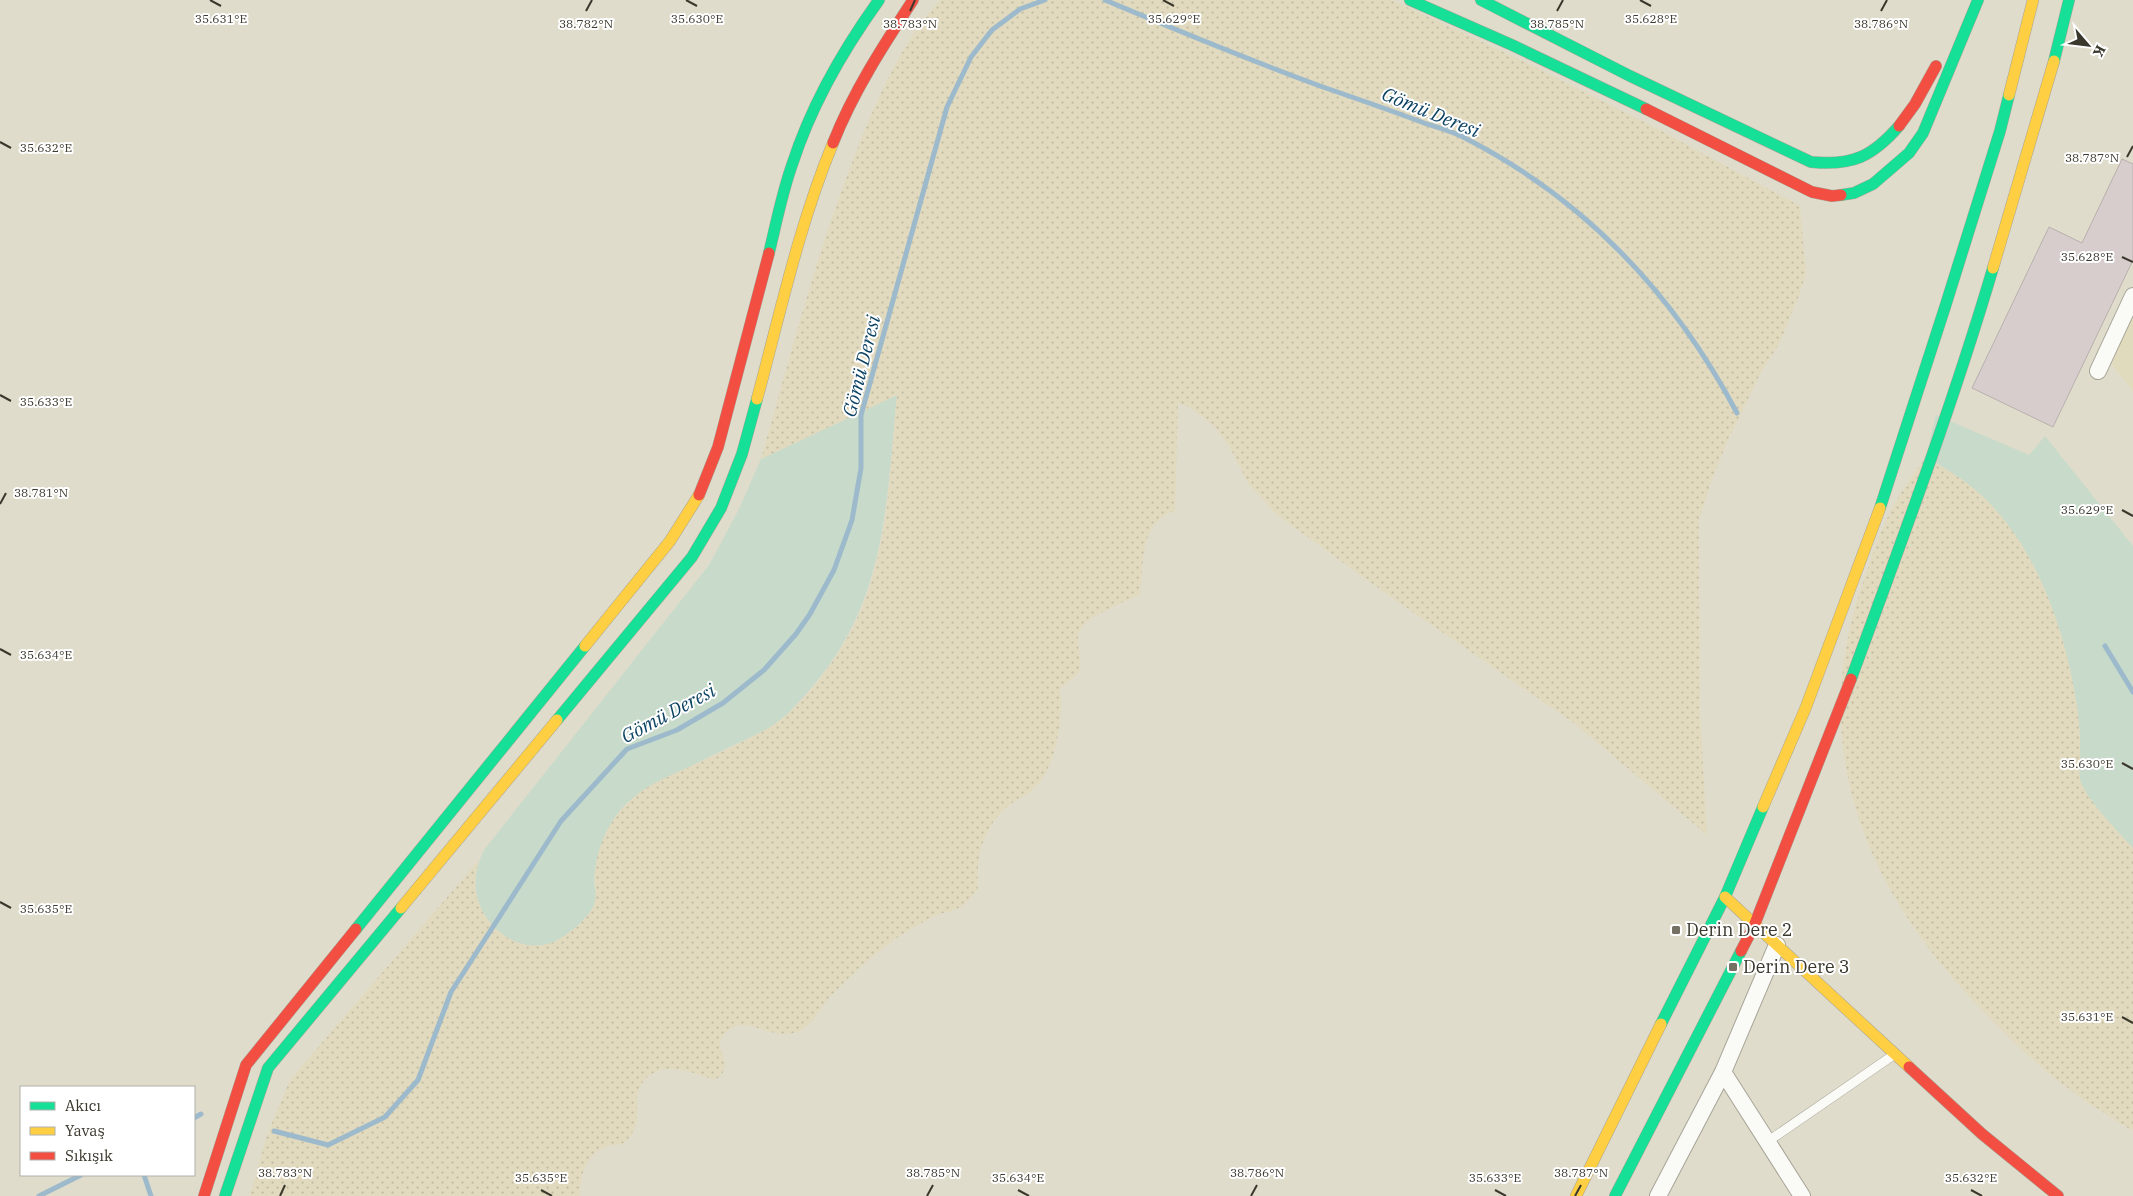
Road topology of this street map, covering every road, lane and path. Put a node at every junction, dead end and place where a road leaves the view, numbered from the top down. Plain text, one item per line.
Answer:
1 (879, 0) edge
2 (913, 0) edge
3 (1410, 0) edge
4 (1482, 0) edge
5 (1970, 0) edge
6 (1978, 0) edge
7 (2033, 0) edge
8 (2069, 0) edge
9 (1949, 41) dead end
10 (1941, 57) dead end
11 (2133, 296) edge
12 (2098, 371) dead end
13 (1725, 897) junction
14 (1754, 926) junction
15 (1778, 945) junction
16 (1895, 1054) junction
17 (1723, 1072) junction
18 (1767, 1142) junction
19 (204, 1196) edge
20 (225, 1196) edge
21 (1576, 1196) edge
22 (1614, 1196) edge
23 (1658, 1196) edge
24 (1802, 1196) edge
25 (2058, 1196) edge

1 - 19 street
2 - 20 street
3 - 6 street
4 - 10 street
5 - 9 street
7 - 13 street
8 - 14 street
11 - 12 street
13 - 14 street
13 - 21 street
14 - 15 street
14 - 22 street
15 - 16 street
15 - 17 street
16 - 18 lane
16 - 25 street
17 - 18 street
17 - 23 street
18 - 24 street

